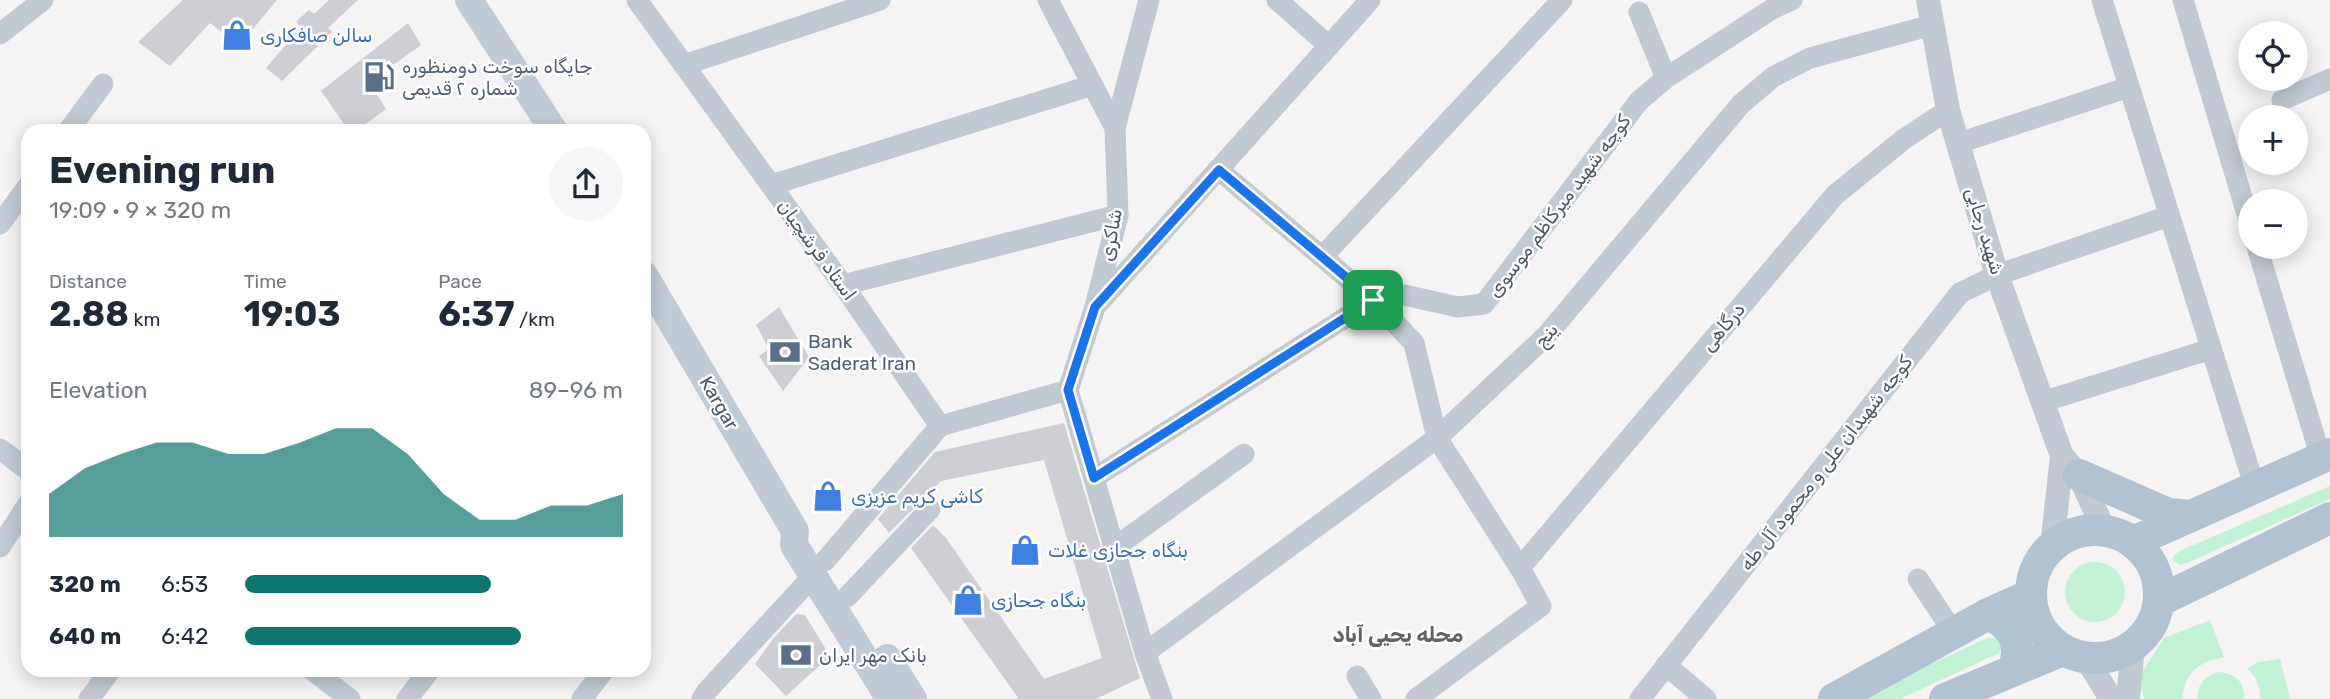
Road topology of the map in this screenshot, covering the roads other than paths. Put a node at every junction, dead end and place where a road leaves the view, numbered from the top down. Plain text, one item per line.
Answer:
1 (43, 0) edge
2 (469, 0) edge
3 (636, 0) edge
4 (880, 0) edge
5 (1048, 0) edge
6 (1149, 0) edge
7 (1277, 0) edge
8 (1370, 0) edge
9 (1562, 0) edge
10 (1792, 0) edge
11 (1928, 0) edge
12 (2102, 0) edge
13 (2183, 0) edge
14 (1769, 4) edge
15 (1639, 12) dead end
16 (1932, 25) junction
17 (0, 34) edge
18 (1329, 46) junction
19 (684, 65) junction
20 (1666, 78) junction
21 (2330, 79) edge
22 (103, 84) dead end
23 (1093, 85) junction
24 (2129, 87) junction
25 (2282, 100) dead end
26 (1948, 110) junction
27 (73, 124) edge
28 (549, 124) edge
29 (1115, 128) junction
30 (1959, 144) junction
31 (1219, 170) junction
32 (771, 185) junction
33 (2240, 189) edge
34 (21, 196) edge
35 (1118, 215) junction
36 (2169, 216) junction
37 (0, 225) edge
38 (1323, 256) junction
39 (2261, 259) edge
40 (1997, 275) junction
41 (843, 285) junction
42 (651, 287) edge
43 (1373, 300) junction
44 (1095, 307) junction
45 (2211, 349) junction
46 (1068, 390) junction
47 (2042, 402) junction
48 (940, 426) junction
49 (1437, 438) junction
50 (0, 449) edge
51 (1244, 454) dead end
52 (2325, 456) edge
53 (21, 465) edge
54 (2070, 466) junction
55 (1094, 478) junction
56 (2255, 488) junction
57 (930, 509) dead end
58 (21, 515) edge
59 (2191, 516) junction
60 (2330, 518) edge
61 (2104, 530) junction
62 (2133, 542) junction
63 (0, 547) edge
64 (2052, 547) junction
65 (1114, 548) junction
66 (1520, 568) junction
67 (819, 569) junction
68 (1918, 579) dead end
69 (2030, 595) junction
70 (847, 597) junction
71 (2159, 601) junction
72 (1988, 614) junction
73 (1954, 633) junction
74 (2133, 646) junction
75 (1145, 653) junction
76 (2074, 654) junction
77 (1666, 665) junction
78 (2014, 670) junction
79 (1357, 676) dead end
80 (106, 677) edge
81 (321, 677) edge
82 (424, 677) edge
83 (599, 677) edge
84 (89, 699) edge
85 (350, 699) edge
86 (407, 699) edge
87 (582, 699) edge
88 (702, 699) edge
89 (890, 699) edge
90 (913, 699) edge
91 (1162, 699) edge
92 (1371, 699) edge
93 (1416, 699) edge
94 (1640, 699) edge
95 (1706, 699) edge
96 (1833, 699) edge
97 (1944, 699) edge
98 (2111, 699) edge
99 (2128, 699) edge

1 - 17 street
2 - 28 main road
3 - 19 street, استاد فرشچیان
4 - 19 street
5 - 23 street, شاکری
6 - 29 street
7 - 18 street
8 - 18 street
9 - 38 street
10 - 14 street, کوچه شهید میرکاظم موسوی
11 - 16 street, شهید رجایی
12 - 24 street
13 - 33 street
14 - 20 street, کوچه شهید میرکاظم موسوی
15 - 20 street
16 - 26 street, شهید رجایی
16 - 49 street, ینج
18 - 31 street
19 - 32 street, استاد فرشچیان
20 - 43 street, کوچه شهید میرکاظم موسوی
21 - 25 street
22 - 27 street
23 - 29 street, شاکری
23 - 32 street
24 - 30 street
24 - 36 street
26 - 30 street, شهید رجایی
26 - 66 street, درگاهی
29 - 35 street, شاکری
30 - 40 street, شهید رجایی
31 - 38 street
31 - 44 street
32 - 41 street, استاد فرشچیان
34 - 37 street
35 - 41 street
35 - 44 street, شاکری
36 - 40 street, کوچه شهیدان علی و محمود آل طه
36 - 45 street
38 - 43 street
39 - 52 street
40 - 47 street, شهید رجایی
40 - 77 street, کوچه شهیدان علی و محمود آل طه
41 - 48 street, استاد فرشچیان
42 - 67 main road, Kargar
43 - 49 street
43 - 55 street, کوچه شهید میرکاظم موسوی
44 - 46 street, شاکری
45 - 47 street
45 - 56 street
46 - 48 street
46 - 55 street
47 - 54 street, شهید رجایی
48 - 67 street
49 - 66 street
49 - 75 street, ینج
50 - 53 street
51 - 65 street
52 - 56 main road
54 - 59 main road
54 - 61 street, شهید رجایی
54 - 64 street, شهید رجایی
55 - 65 street
56 - 59 main road
57 - 70 street
58 - 63 street
59 - 62 main road
60 - 71 main road
61 - 62 main road
61 - 64 main road
62 - 71 main road
64 - 69 main road
65 - 75 street
66 - 93 street
67 - 70 main road, Kargar
67 - 88 street
67 - 89 main road, Kargar
68 - 73 street
69 - 72 main road
69 - 76 main road
70 - 90 main road, Kargar
71 - 74 main road
72 - 73 main road
72 - 78 main road
73 - 96 main road
74 - 76 main road
74 - 99 street
75 - 91 street
76 - 78 main road
76 - 98 street
77 - 94 street, کوچه شهیدان علی و محمود آل طه
77 - 95 street
78 - 97 main road
79 - 92 street
80 - 84 street
81 - 85 street
82 - 86 street
83 - 87 street

